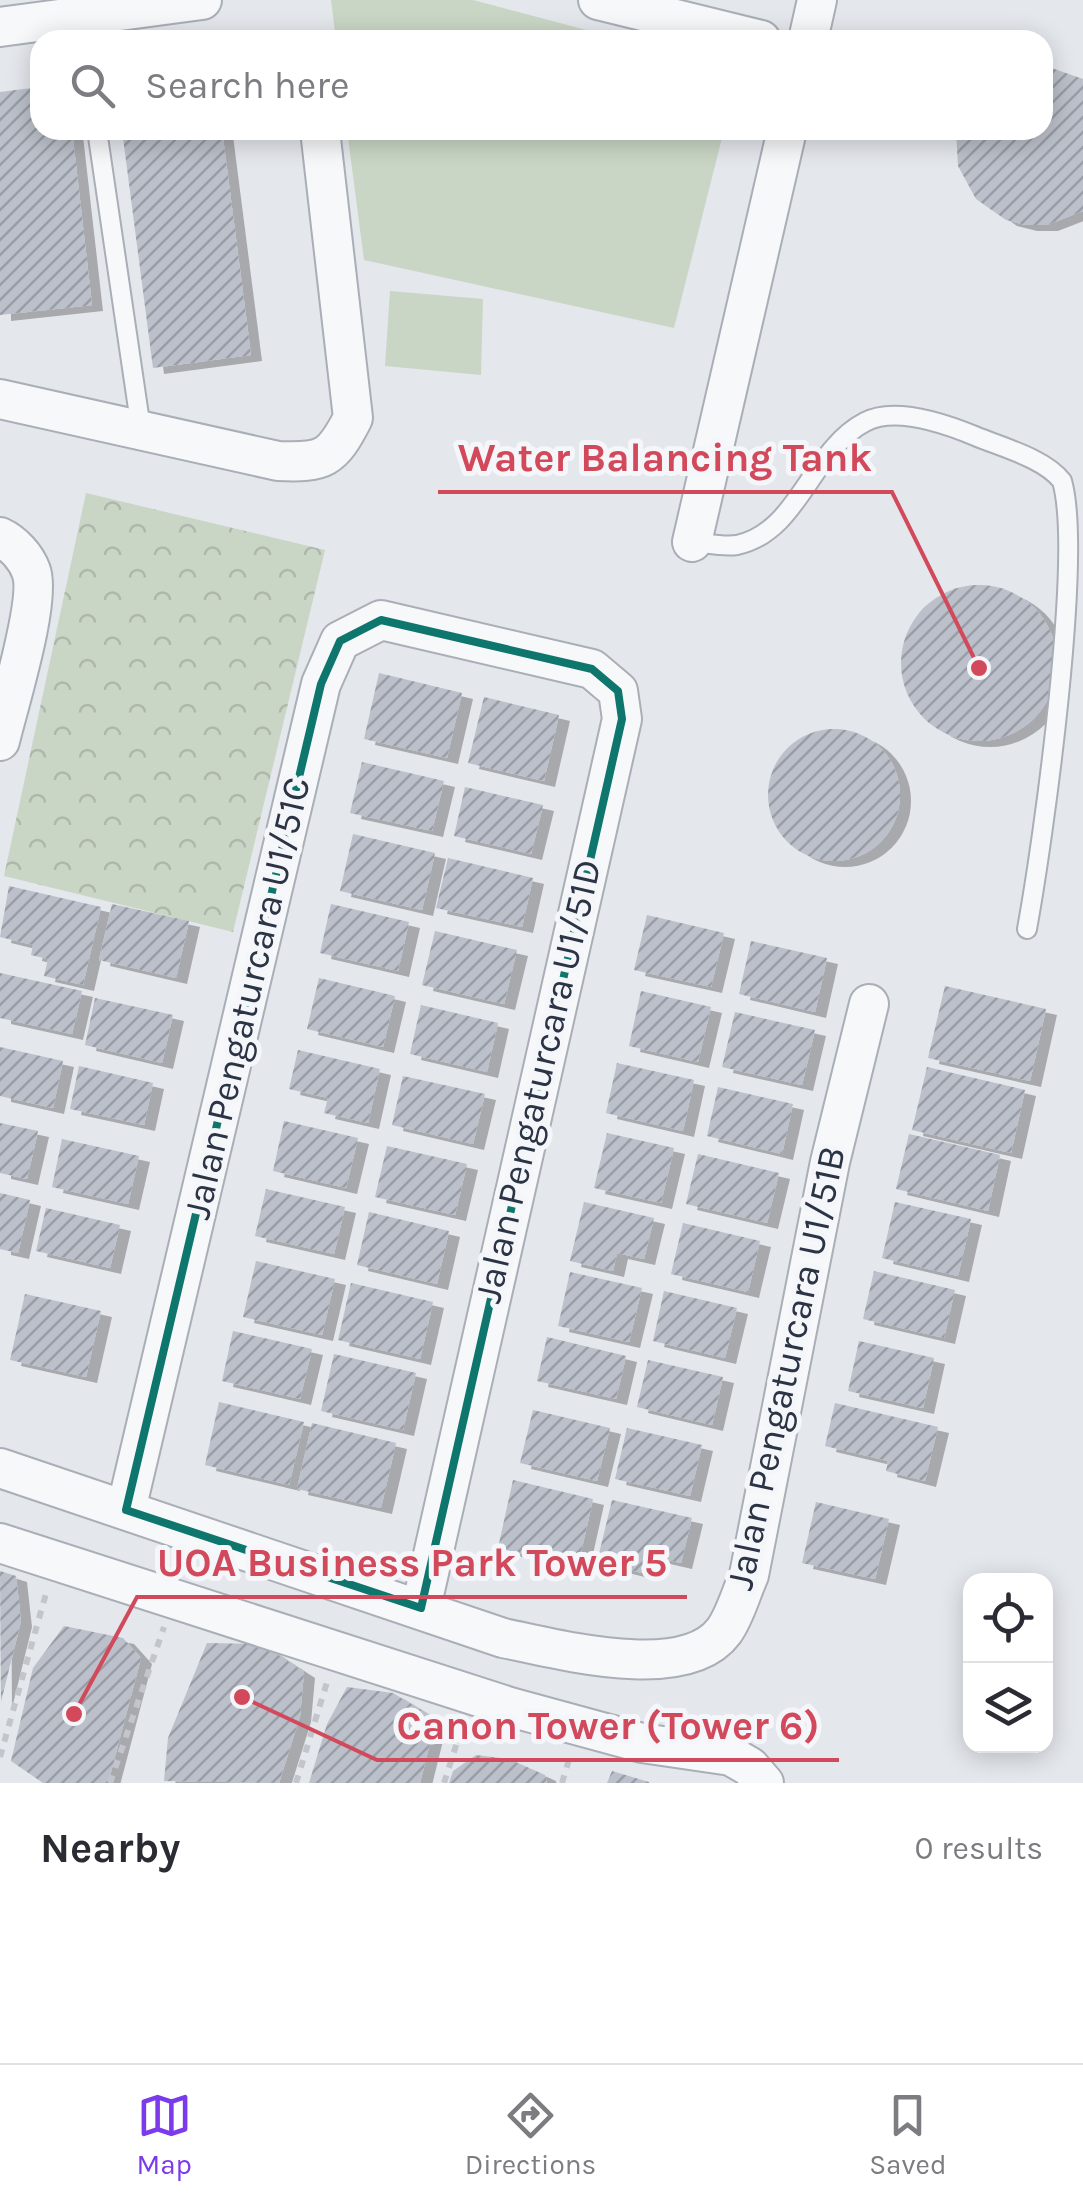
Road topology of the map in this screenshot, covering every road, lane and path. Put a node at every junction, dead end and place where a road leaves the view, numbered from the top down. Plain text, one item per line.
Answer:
1 (202, 0) edge
2 (598, 0) edge
3 (818, 0) edge
4 (0, 27) edge
5 (82, 30) edge
6 (720, 30) edge
7 (810, 30) edge
8 (98, 140) edge
9 (321, 140) edge
10 (785, 140) edge
11 (0, 399) edge
12 (140, 429) junction
13 (0, 537) edge
14 (692, 542) joint
15 (489, 645) joint
16 (0, 741) edge
17 (1027, 929) dead end
18 (869, 1004) dead end
19 (0, 1468) edge
20 (126, 1510) junction
21 (0, 1543) edge
22 (51, 1576) dead end
23 (173, 1597) junction
24 (421, 1608) junction
25 (336, 1650) junction
26 (470, 1694) junction
27 (0, 1757) edge
28 (110, 1783) edge
29 (296, 1783) edge
30 (444, 1783) edge
31 (764, 1783) edge

1 - 5 street
2 - 6 street
3 - 7 street
4 - 5 street
8 - 12 lane
9 - 12 street
10 - 14 street
11 - 12 street
13 - 16 street
14 - 17 lane
15 - 20 street, Jalan Pengaturcara U1/51C
15 - 24 street, Jalan Pengaturcara U1/51D
18 - 24 street, Jalan Pengaturcara U1/51B
19 - 20 street, Jalan Pengaturcara U1/51B
20 - 24 street, Jalan Pengaturcara U1/51B
21 - 23 street
22 - 27 path
23 - 25 street
23 - 28 path
25 - 26 street
25 - 29 path
26 - 30 path
26 - 31 street

